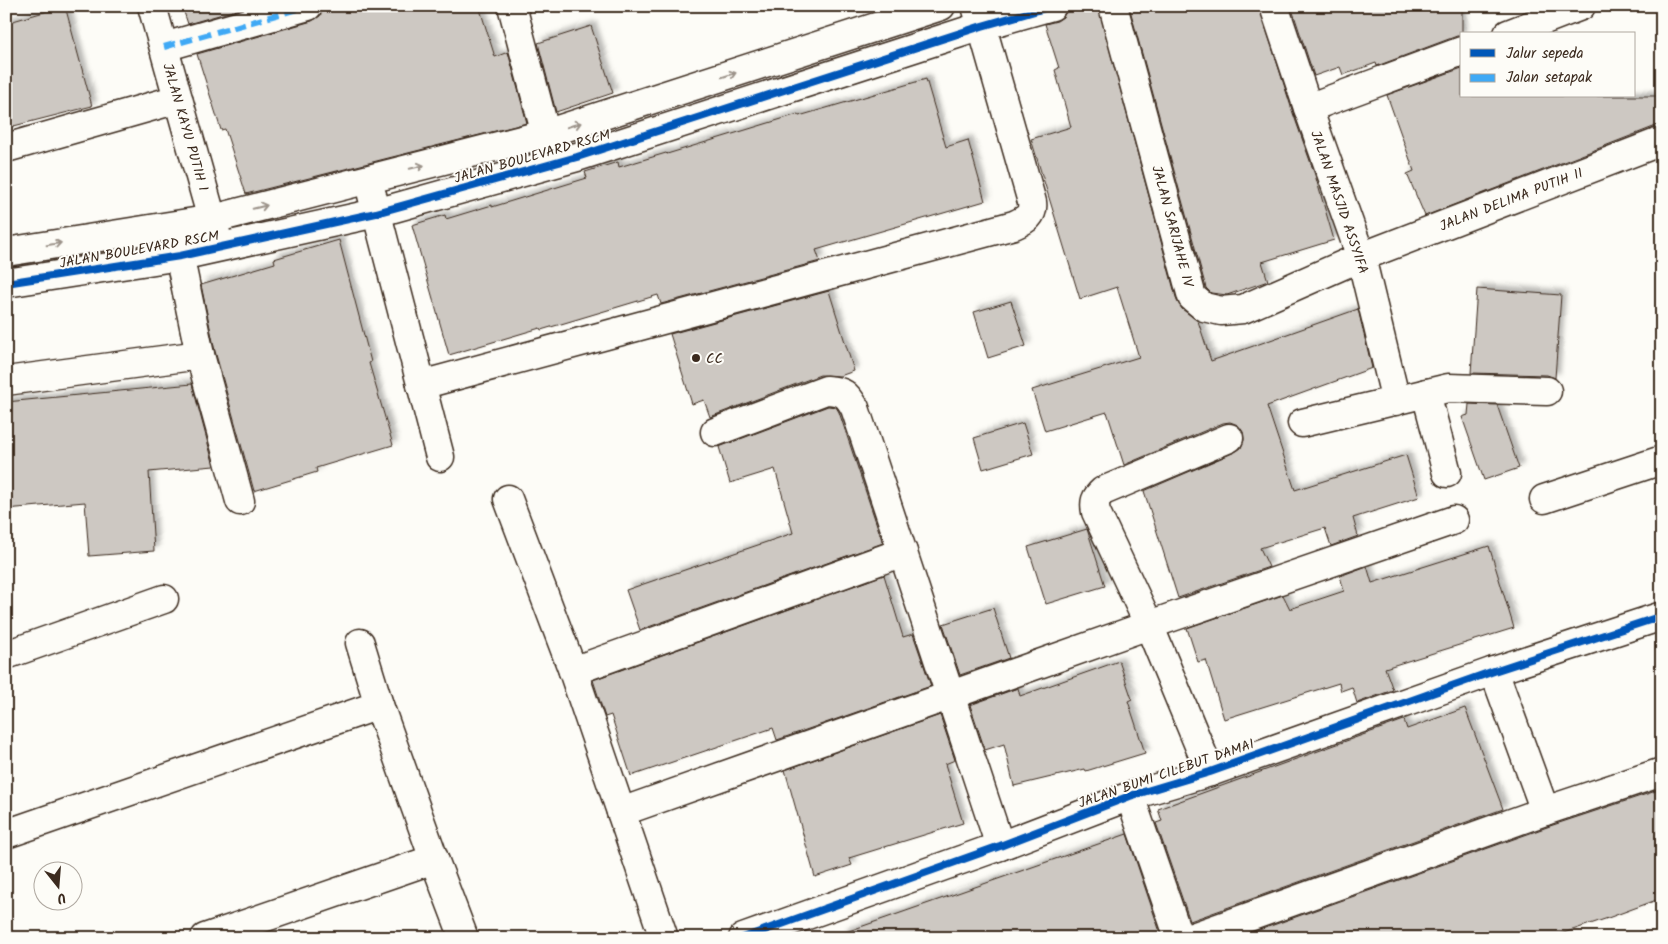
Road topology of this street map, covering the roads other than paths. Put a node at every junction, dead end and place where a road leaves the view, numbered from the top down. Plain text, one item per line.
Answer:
1 (152, 6) edge
2 (308, 6) edge
3 (512, 6) edge
4 (941, 6) edge
5 (1052, 6) edge
6 (1113, 6) edge
7 (1274, 6) edge
8 (1581, 6) edge
9 (979, 16) edge
10 (1513, 32) edge
11 (164, 47) junction
12 (1460, 52) edge
13 (178, 99) junction
14 (1308, 108) junction
15 (545, 134) junction
16 (1662, 141) edge
17 (6, 148) edge
18 (553, 164) junction
19 (368, 179) junction
20 (376, 213) junction
21 (213, 219) junction
22 (174, 225) junction
23 (220, 248) junction
24 (6, 252) edge
25 (180, 256) junction
26 (1361, 257) junction
27 (6, 283) edge
28 (200, 355) junction
29 (6, 381) edge
30 (421, 385) junction
31 (1548, 391) dead end
32 (1426, 393) junction
33 (1396, 401) junction
34 (1302, 423) dead end
35 (715, 432) dead end
36 (1229, 438) dead end
37 (440, 457) dead end
38 (1662, 460) edge
39 (1447, 473) dead end
40 (508, 499) dead end
41 (1544, 499) dead end
42 (240, 500) dead end
43 (1454, 520) dead end
44 (902, 552) junction
45 (164, 599) dead end
46 (1662, 616) edge
47 (1149, 625) junction
48 (360, 643) dead end
49 (6, 655) edge
50 (573, 671) junction
51 (1494, 671) junction
52 (950, 696) junction
53 (379, 705) junction
54 (1210, 772) junction
55 (1662, 772) edge
56 (1130, 796) junction
57 (1545, 811) junction
58 (621, 812) junction
59 (6, 834) edge
60 (1000, 846) junction
61 (434, 859) junction
62 (205, 938) edge
63 (464, 938) edge
64 (664, 938) edge
65 (743, 938) edge
66 (1179, 938) edge
67 (1190, 938) edge

1 - 11 street, JALAN KAYU PUTIH I
2 - 11 street
3 - 15 street
15 -> 4 street, JALAN BOULEVARD RSCM
5 - 9 street, JALAN BOULEVARD RSCM
6 - 26 street, JALAN SARIJAHE IV
7 - 14 street, JALAN MASJID ASSYIFA
8 - 10 street
9 - 18 street, JALAN BOULEVARD RSCM
9 - 30 street
11 - 13 street, JALAN KAYU PUTIH I
12 - 14 street
13 - 17 street
13 - 21 street, JALAN KAYU PUTIH I
14 - 26 street, JALAN MASJID ASSYIFA
15 - 18 street
19 -> 15 street, JALAN BOULEVARD RSCM
16 - 26 street, JALAN DELIMA PUTIH II
18 - 20 street, JALAN BOULEVARD RSCM
19 - 20 street
21 -> 19 street, JALAN BOULEVARD RSCM
20 - 23 street, JALAN BOULEVARD RSCM
20 - 30 street
21 - 22 street, JALAN BOULEVARD RSCM
21 - 23 street, JALAN KAYU PUTIH I
24 -> 22 street, JALAN BOULEVARD RSCM
22 - 25 street
23 - 25 street, JALAN BOULEVARD RSCM
25 - 27 street, JALAN BOULEVARD RSCM
25 - 28 street
26 - 33 street, JALAN MASJID ASSYIFA
28 - 29 street
28 - 42 street
30 - 37 street
31 - 32 street
32 - 33 street
32 - 39 street
33 - 34 street
35 - 44 street
36 - 47 street
38 - 41 street
40 - 50 street
43 - 47 street
44 - 50 street
44 - 52 street
45 - 49 street
46 - 51 street, JALAN BUMI CILEBUT DAMAI
47 - 52 street
47 - 54 street
48 - 53 street
50 - 58 street
51 - 54 street, JALAN BUMI CILEBUT DAMAI
51 - 57 street
52 - 58 street
52 - 60 street
53 - 59 street
53 - 61 street
54 - 56 street, JALAN BUMI CILEBUT DAMAI
55 - 57 street
56 - 60 street, JALAN BUMI CILEBUT DAMAI
56 - 66 street
57 - 67 street
58 - 64 street
60 - 65 street, JALAN BUMI CILEBUT DAMAI
61 - 62 street
61 - 63 street

